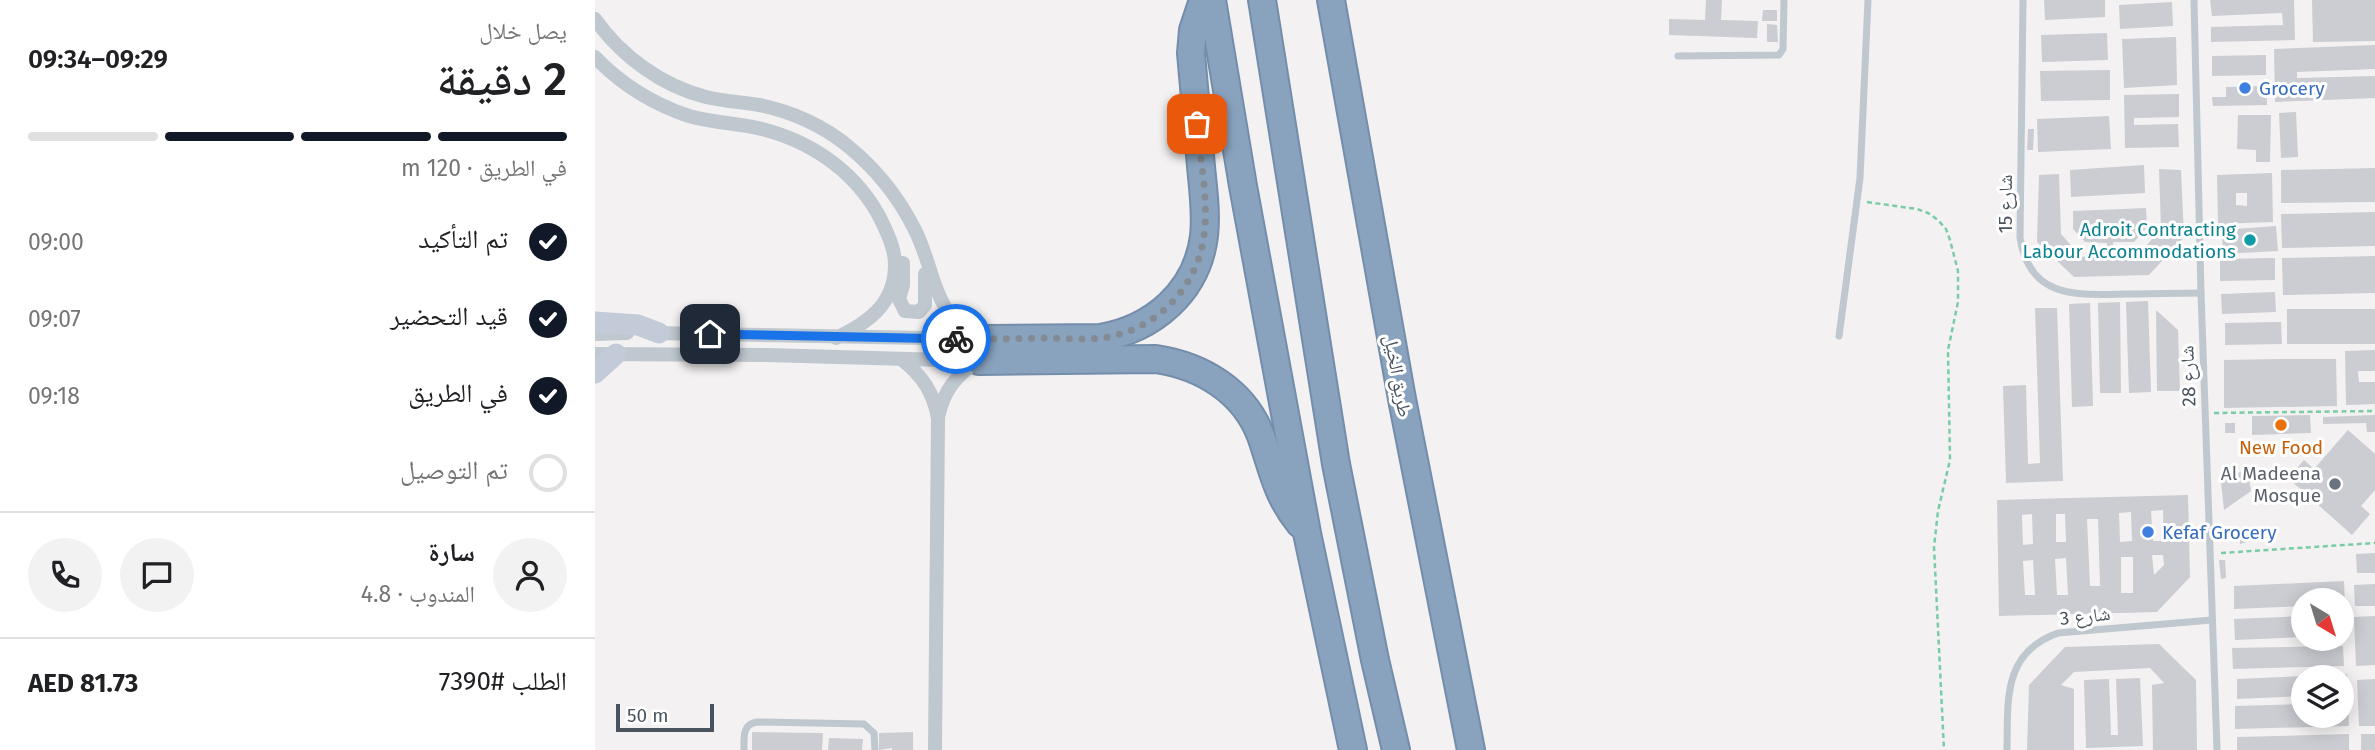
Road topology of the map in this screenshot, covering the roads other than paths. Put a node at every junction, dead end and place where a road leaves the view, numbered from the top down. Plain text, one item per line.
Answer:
1 (1203, 0) edge
2 (1212, 0) edge
3 (1262, 0) edge
4 (1331, 0) edge
5 (1784, 0) edge
6 (1868, 0) edge
7 (2023, 0) edge
8 (2194, 0) edge
9 (595, 19) edge
10 (1678, 56) dead end
11 (595, 57) edge
12 (885, 228) junction
13 (923, 248) junction
14 (2201, 293) junction
15 (595, 321) edge
16 (659, 333) junction
17 (595, 334) edge
18 (1839, 336) dead end
19 (836, 338) junction
20 (981, 350) junction
21 (605, 354) edge
22 (901, 359) junction
23 (595, 373) edge
24 (938, 419) junction
25 (1307, 533) junction
26 (2212, 620) junction
27 (1344, 712) junction
28 (744, 750) edge
29 (874, 750) edge
30 (935, 750) edge
31 (1344, 750) edge
32 (1353, 750) edge
33 (1396, 750) edge
34 (1471, 750) edge
35 (2007, 750) edge
36 (2217, 750) edge

1 - 20 highway
2 - 25 highway
3 - 33 highway
4 - 34 highway, طريق الخيل
5 - 10 lane
6 - 18 lane
7 - 14 lane, شارع 15
8 - 14 lane, شارع 28
9 - 13 street
11 - 12 street
12 - 13 street
12 - 19 street
13 - 20 street
14 - 26 lane, شارع 28
15 - 16 street
16 - 17 street
16 - 19 street
19 - 20 street
20 - 22 street
20 - 24 street
20 - 25 highway
21 - 22 street
21 - 23 street
22 - 24 street
24 - 30 street
25 - 27 highway
26 - 35 lane, شارع 3
26 - 36 lane, شارع 28
27 - 31 highway
27 - 32 highway
28 - 29 lane

